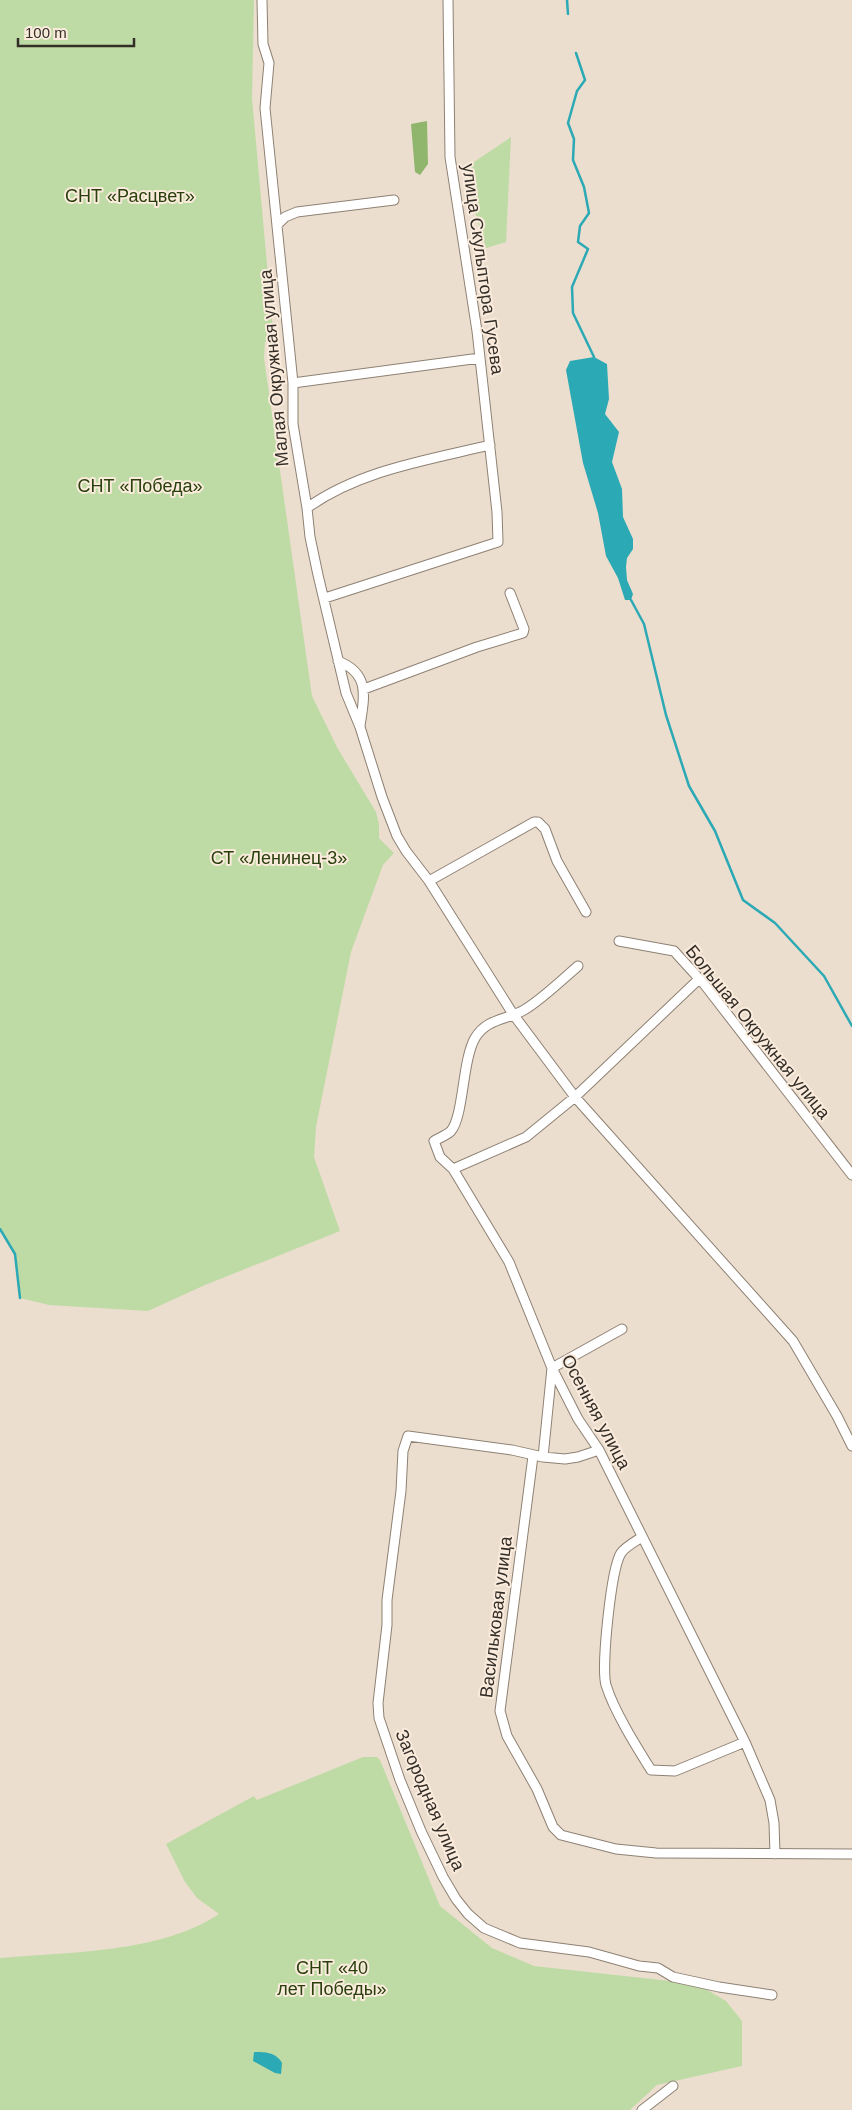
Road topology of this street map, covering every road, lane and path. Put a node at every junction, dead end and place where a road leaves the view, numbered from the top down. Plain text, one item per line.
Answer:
1 (262, 0) edge
2 (448, 0) edge
3 (394, 200) dead end
4 (277, 225) junction
5 (480, 358) junction
6 (293, 383) junction
7 (490, 445) junction
8 (307, 508) junction
9 (510, 593) dead end
10 (324, 598) junction
11 (338, 661) junction
12 (364, 689) junction
13 (360, 727) junction
14 (429, 881) junction
15 (586, 912) dead end
16 (619, 941) dead end
17 (578, 966) dead end
18 (699, 979) junction
19 (513, 1014) junction
20 (575, 1097) junction
21 (453, 1169) junction
22 (852, 1176) edge
23 (622, 1329) dead end
24 (552, 1368) junction
25 (852, 1446) edge
26 (599, 1450) junction
27 (538, 1457) junction
28 (642, 1537) junction
29 (745, 1742) junction
30 (775, 1854) junction
31 (852, 1854) edge
32 (772, 1995) dead end
33 (673, 2086) dead end
34 (642, 2110) edge

1 - 4 street, Малая Окружная улица
2 - 5 street, улица Скульптора Гусева
3 - 4 street
4 - 6 street, Малая Окружная улица
5 - 6 street
5 - 7 street, улица Скульптора Гусева
6 - 8 street, Малая Окружная улица
7 - 8 street
7 - 10 street, улица Скульптора Гусева
8 - 10 street, Малая Окружная улица
9 - 12 street
10 - 11 street, Малая Окружная улица
11 - 12 street
11 - 13 street, Малая Окружная улица
12 - 13 street
13 - 14 street, Малая Окружная улица
14 - 15 street
14 - 19 street, Малая Окружная улица
16 - 18 street, Большая Окружная улица
17 - 19 street
18 - 20 street
18 - 22 street, Большая Окружная улица
19 - 20 street, Малая Окружная улица
19 - 21 street, Осенняя улица
20 - 21 street
20 - 25 street, Малая Окружная улица
21 - 24 street, Осенняя улица
23 - 24 street
24 - 26 street, Осенняя улица
24 - 27 street, Васильковая улица
26 - 27 street
26 - 28 street, Осенняя улица
27 - 30 street, Васильковая улица
27 - 32 street, Загородная улица
28 - 29 street, Осенняя улица
28 - 29 street
29 - 30 street, Осенняя улица
30 - 31 street, Васильковая улица
33 - 34 street

